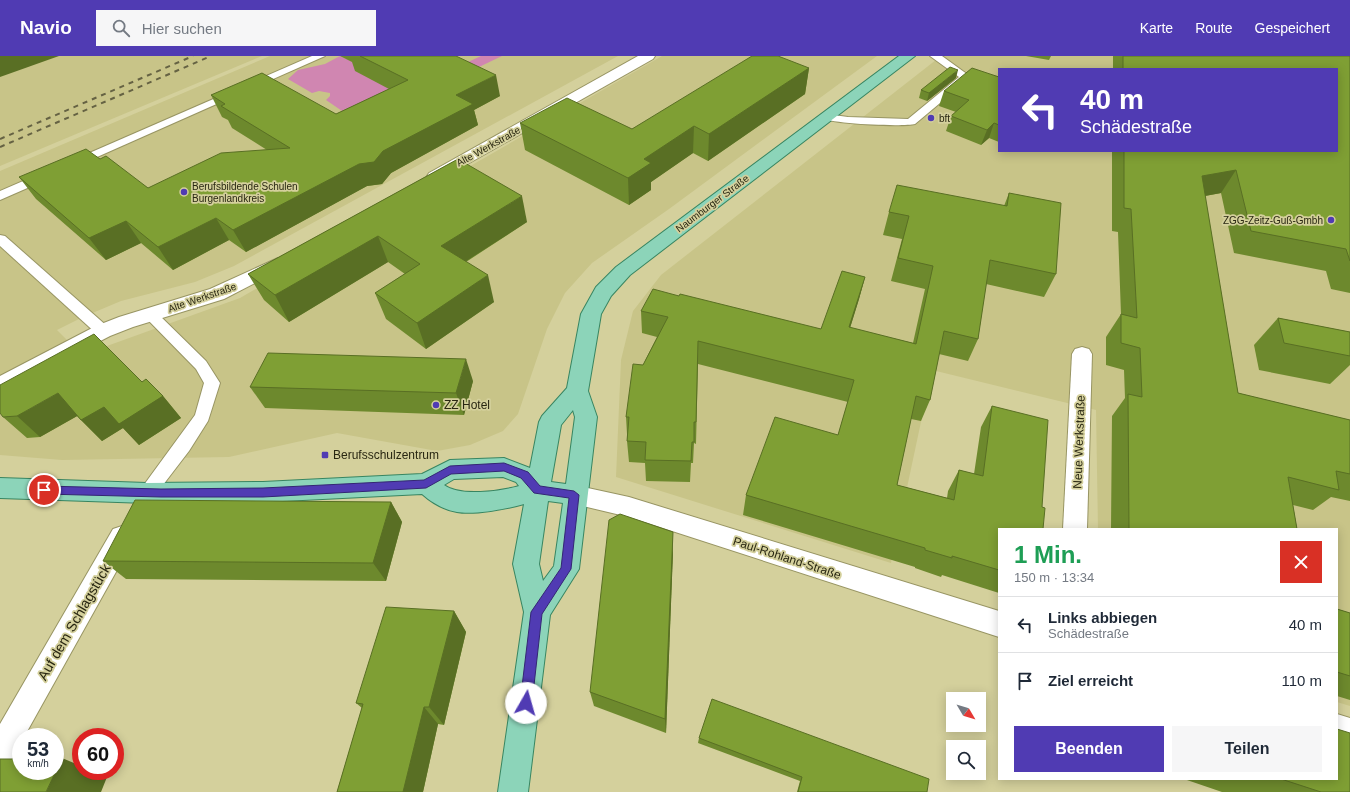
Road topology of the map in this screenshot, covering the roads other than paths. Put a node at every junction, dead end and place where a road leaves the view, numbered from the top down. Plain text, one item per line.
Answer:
1 (320, 56) edge
2 (648, 56) edge
3 (908, 56) edge
4 (935, 56) edge
5 (826, 117) junction
6 (420, 185) edge
7 (0, 196) edge
8 (0, 239) edge
9 (292, 257) edge
10 (151, 315) junction
11 (103, 331) junction
12 (1082, 354) dead end
13 (0, 385) edge
14 (577, 391) junction
15 (426, 484) junction
16 (0, 488) edge
17 (538, 490) junction
18 (147, 493) junction
19 (574, 495) junction
20 (1075, 528) edge
21 (537, 612) junction
22 (998, 624) edge
23 (1338, 729) edge
24 (1350, 732) edge
25 (0, 752) edge
26 (513, 792) edge

1 - 7 lane
2 - 6 street, Alte Werkstraße
3 - 5 main road, Naumburger Straße
4 - 5 lane
5 - 14 main road, Naumburger Straße
8 - 11 lane
9 - 10 street, Alte Werkstraße
10 - 11 street, Alte Werkstraße
10 - 18 lane
11 - 13 street, Alte Werkstraße
12 - 20 street, Neue Werkstraße
14 - 17 main road, Naumburger Straße
14 - 19 main road, Naumburger Straße
15 - 17 main road
15 - 17 main road
15 - 18 main road
16 - 18 main road
17 - 19 main road
17 - 21 main road, Naumburger Straße
18 - 25 street, Auf dem Schlagstück
19 - 21 main road, Naumburger Straße
19 - 22 street, Paul-Rohland-Straße
21 - 26 main road, Naumburger Straße
23 - 24 street

